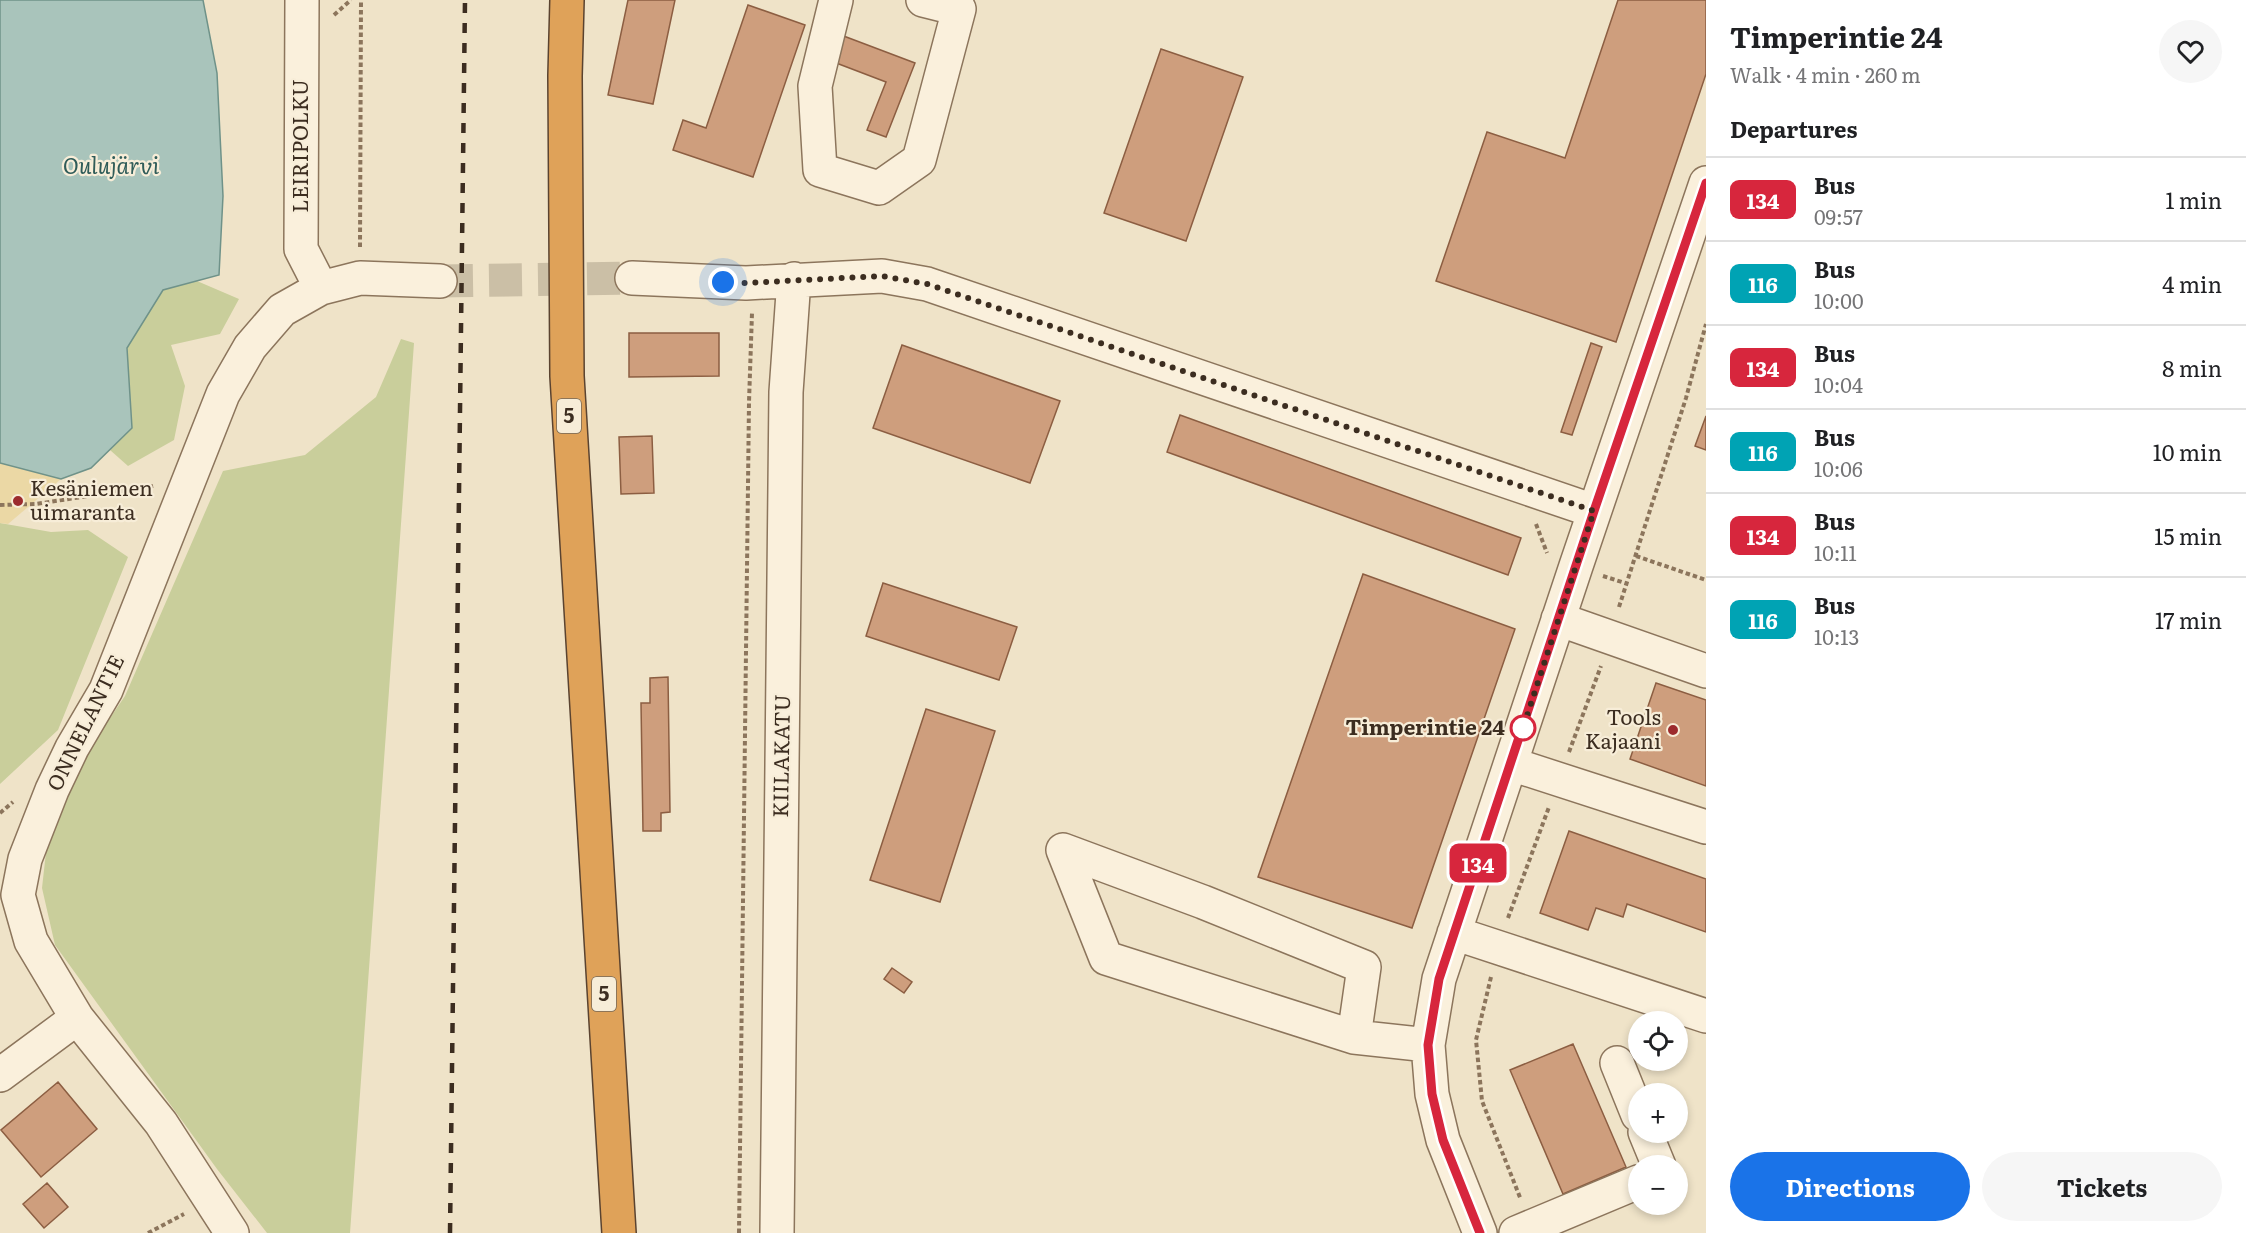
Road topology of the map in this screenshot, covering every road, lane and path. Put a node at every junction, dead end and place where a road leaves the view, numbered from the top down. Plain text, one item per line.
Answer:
1 (302, 0) edge
2 (351, 0) edge
3 (361, 0) edge
4 (555, 0) edge
5 (567, 0) edge
6 (836, 0) edge
7 (923, 0) edge
8 (334, 15) dead end
9 (565, 76) junction
10 (1706, 183) edge
11 (360, 278) junction
12 (632, 278) tunnel mouth
13 (794, 279) junction
14 (440, 281) tunnel mouth
15 (746, 283) junction
16 (321, 288) junction
17 (1706, 324) edge
18 (193, 472) junction
19 (0, 505) edge
20 (1594, 511) junction
21 (1636, 556) junction
22 (1706, 579) edge
23 (1558, 619) junction
24 (1611, 638) junction
25 (1706, 671) edge
26 (1511, 764) junction
27 (1559, 780) junction
28 (1706, 826) edge
29 (1454, 933) junction
30 (1497, 947) junction
31 (1706, 1016) edge
32 (77, 1017) junction
33 (1354, 1037) junction
34 (1428, 1045) junction
35 (1617, 1064) dead end
36 (0, 1075) edge
37 (1628, 1091) edge
38 (1628, 1186) edge
39 (211, 1200) junction
40 (1523, 1230) edge
41 (1478, 1232) edge
42 (148, 1233) edge
43 (232, 1233) edge
44 (619, 1233) edge
45 (739, 1233) edge
46 (777, 1233) edge

1 - 16 street, LEIRIPOLKU
2 - 8 path
3 - 11 path
4 - 9 highway, 5
5 - 9 highway, 5
6 - 7 street
9 - 44 highway, 5
10 - 20 street
11 - 14 street, ONNELANTIE
11 - 16 street, ONNELANTIE
12 - 15 street
13 - 15 street
13 - 20 street
13 - 46 street, KIILAKATU
15 - 45 path
16 - 18 street, ONNELANTIE
17 - 21 path
18 - 19 path
18 - 32 street, ONNELANTIE
20 - 23 street
21 - 22 path
21 - 24 path
23 - 24 street
23 - 26 street
24 - 25 street
24 - 27 path
26 - 27 street
26 - 29 street
27 - 28 street
27 - 30 path
29 - 30 street
29 - 34 street
30 - 31 street
30 - 40 path
32 - 36 street
32 - 39 street, ONNELANTIE
33 - 33 street
33 - 34 street
34 - 41 street
35 - 37 street
38 - 40 street
39 - 42 path
39 - 43 street, ONNELANTIE

